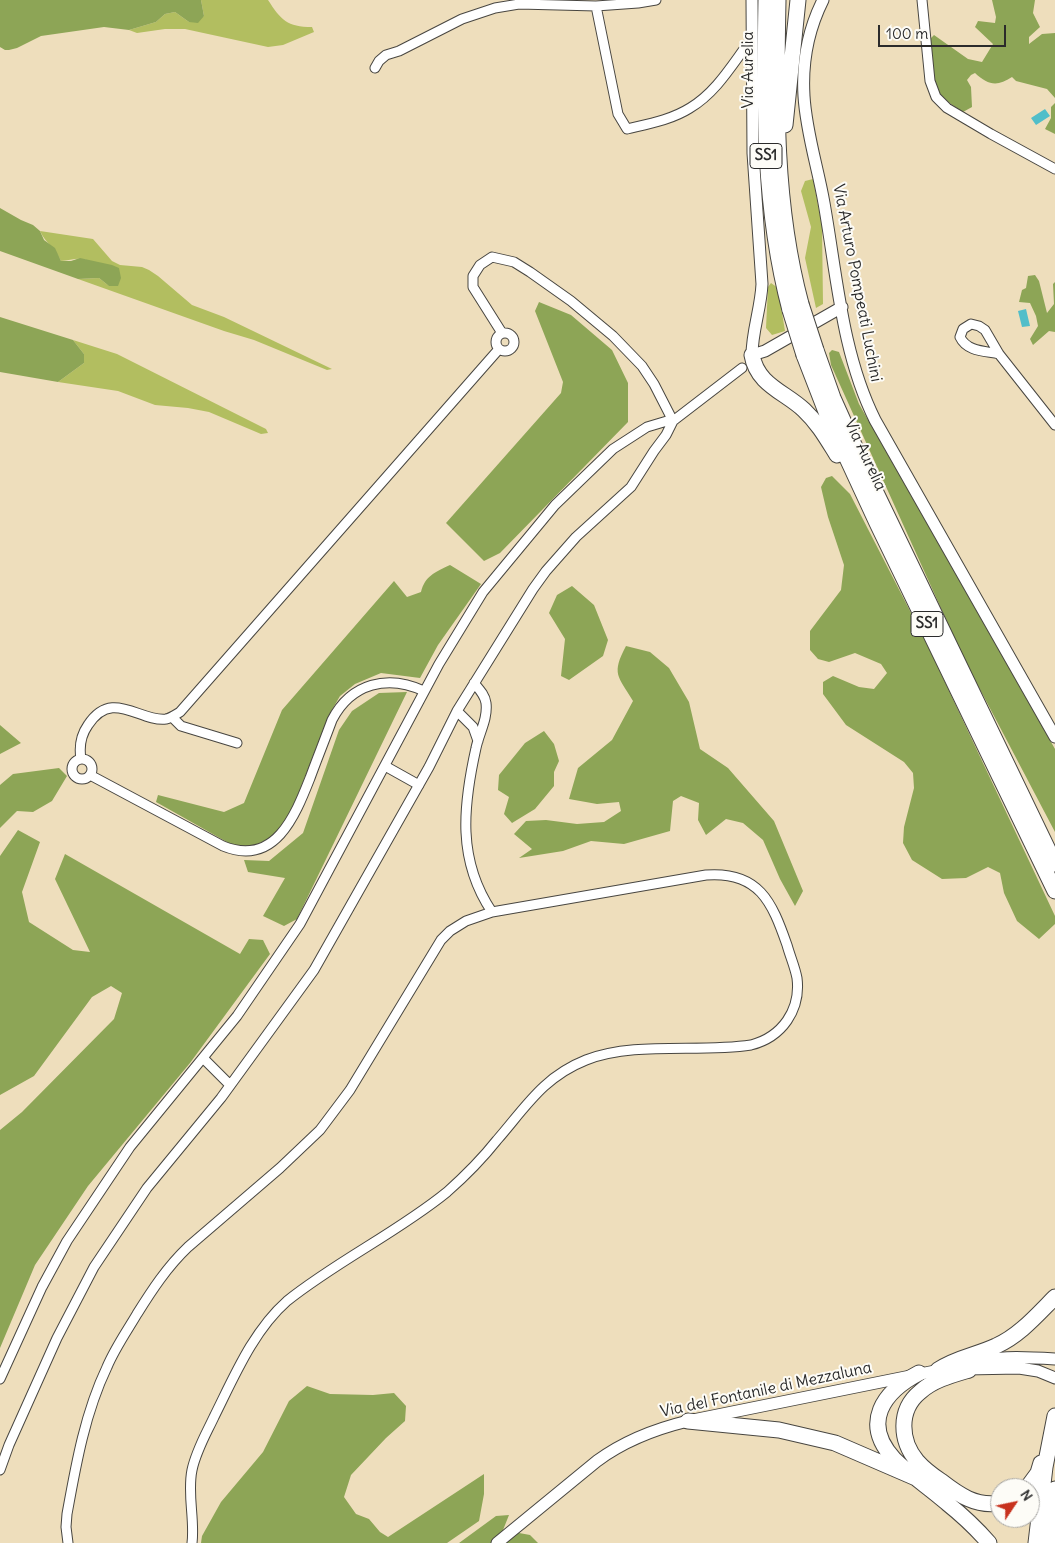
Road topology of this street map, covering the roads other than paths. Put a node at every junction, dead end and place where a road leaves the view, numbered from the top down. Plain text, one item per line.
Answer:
1 (656, 0) edge
2 (752, 0) edge
3 (766, 0) edge
4 (778, 0) edge
5 (798, 0) edge
6 (823, 0) edge
7 (922, 0) edge
8 (596, 6) junction
9 (752, 44) junction
10 (375, 68) dead end
11 (1055, 170) edge
12 (785, 234) junction
13 (795, 307) junction
14 (842, 307) junction
15 (502, 334) junction
16 (499, 349) junction
17 (810, 353) junction
18 (999, 354) dead end
19 (752, 355) junction
20 (742, 368) dead end
21 (673, 421) junction
22 (1055, 426) edge
23 (914, 598) junction
24 (474, 683) junction
25 (424, 690) junction
26 (457, 711) junction
27 (172, 717) junction
28 (1055, 738) edge
29 (478, 740) junction
30 (237, 743) dead end
31 (80, 759) junction
32 (385, 766) junction
33 (90, 775) junction
34 (419, 785) junction
35 (1055, 864) edge
36 (1055, 891) edge
37 (492, 912) junction
38 (203, 1058) junction
39 (230, 1085) junction
40 (1055, 1297) edge
41 (1055, 1359) edge
42 (963, 1369) junction
43 (938, 1370) junction
44 (919, 1373) junction
45 (1055, 1378) edge
46 (0, 1379) edge
47 (1055, 1416) edge
48 (688, 1421) junction
49 (0, 1470) edge
50 (916, 1478) junction
51 (1034, 1478) edge
52 (1055, 1489) edge
53 (990, 1503) edge
54 (68, 1543) edge
55 (192, 1543) edge
56 (497, 1543) edge
57 (989, 1543) edge
58 (1036, 1543) edge
59 (1050, 1543) edge

1 - 8 street
2 - 9 street
3 - 13 highway, Via Aurelia / SS1
4 - 12 highway, Via Aurelia / SS1
5 - 12 highway
6 - 14 street, Via Arturo Pompeati Luchini
7 - 11 street
8 - 9 street
8 - 10 street
9 - 19 street
12 - 13 highway, Via Aurelia / SS1
13 - 17 highway, Via Aurelia / SS1, bridge
14 - 19 street
14 - 28 street, Via Arturo Pompeati Luchini
15 - 16 street
15 - 16 street
15 - 21 street
16 - 27 street
17 - 23 highway, Via Aurelia / SS1
17 - 35 highway, Via Aurelia / SS1
18 - 22 street
19 - 23 highway
20 - 21 street
21 - 24 street
21 - 25 street
23 - 36 highway, Via Aurelia / SS1
24 - 26 street
24 - 29 street
25 - 32 street
25 - 33 street
26 - 29 street
26 - 34 street
27 - 30 street
27 - 31 street
29 - 37 street
31 - 33 street
31 - 33 street
32 - 34 street
32 - 38 street
34 - 39 street
37 - 54 street
37 - 55 street
38 - 39 street
38 - 46 street
39 - 49 street
40 - 43 highway
41 - 42 street, Via del Fontanile di Mezzaluna
42 - 43 street, Via del Fontanile di Mezzaluna
42 - 45 street, Via del Fontanile di Mezzaluna
42 - 53 highway
43 - 44 street, Via del Fontanile di Mezzaluna
44 - 48 street, Via del Fontanile di Mezzaluna
44 - 50 highway
47 - 51 highway
47 - 58 highway
48 - 50 highway
48 - 56 street, Via del Fontanile di Mezzaluna
50 - 57 highway
52 - 59 highway

